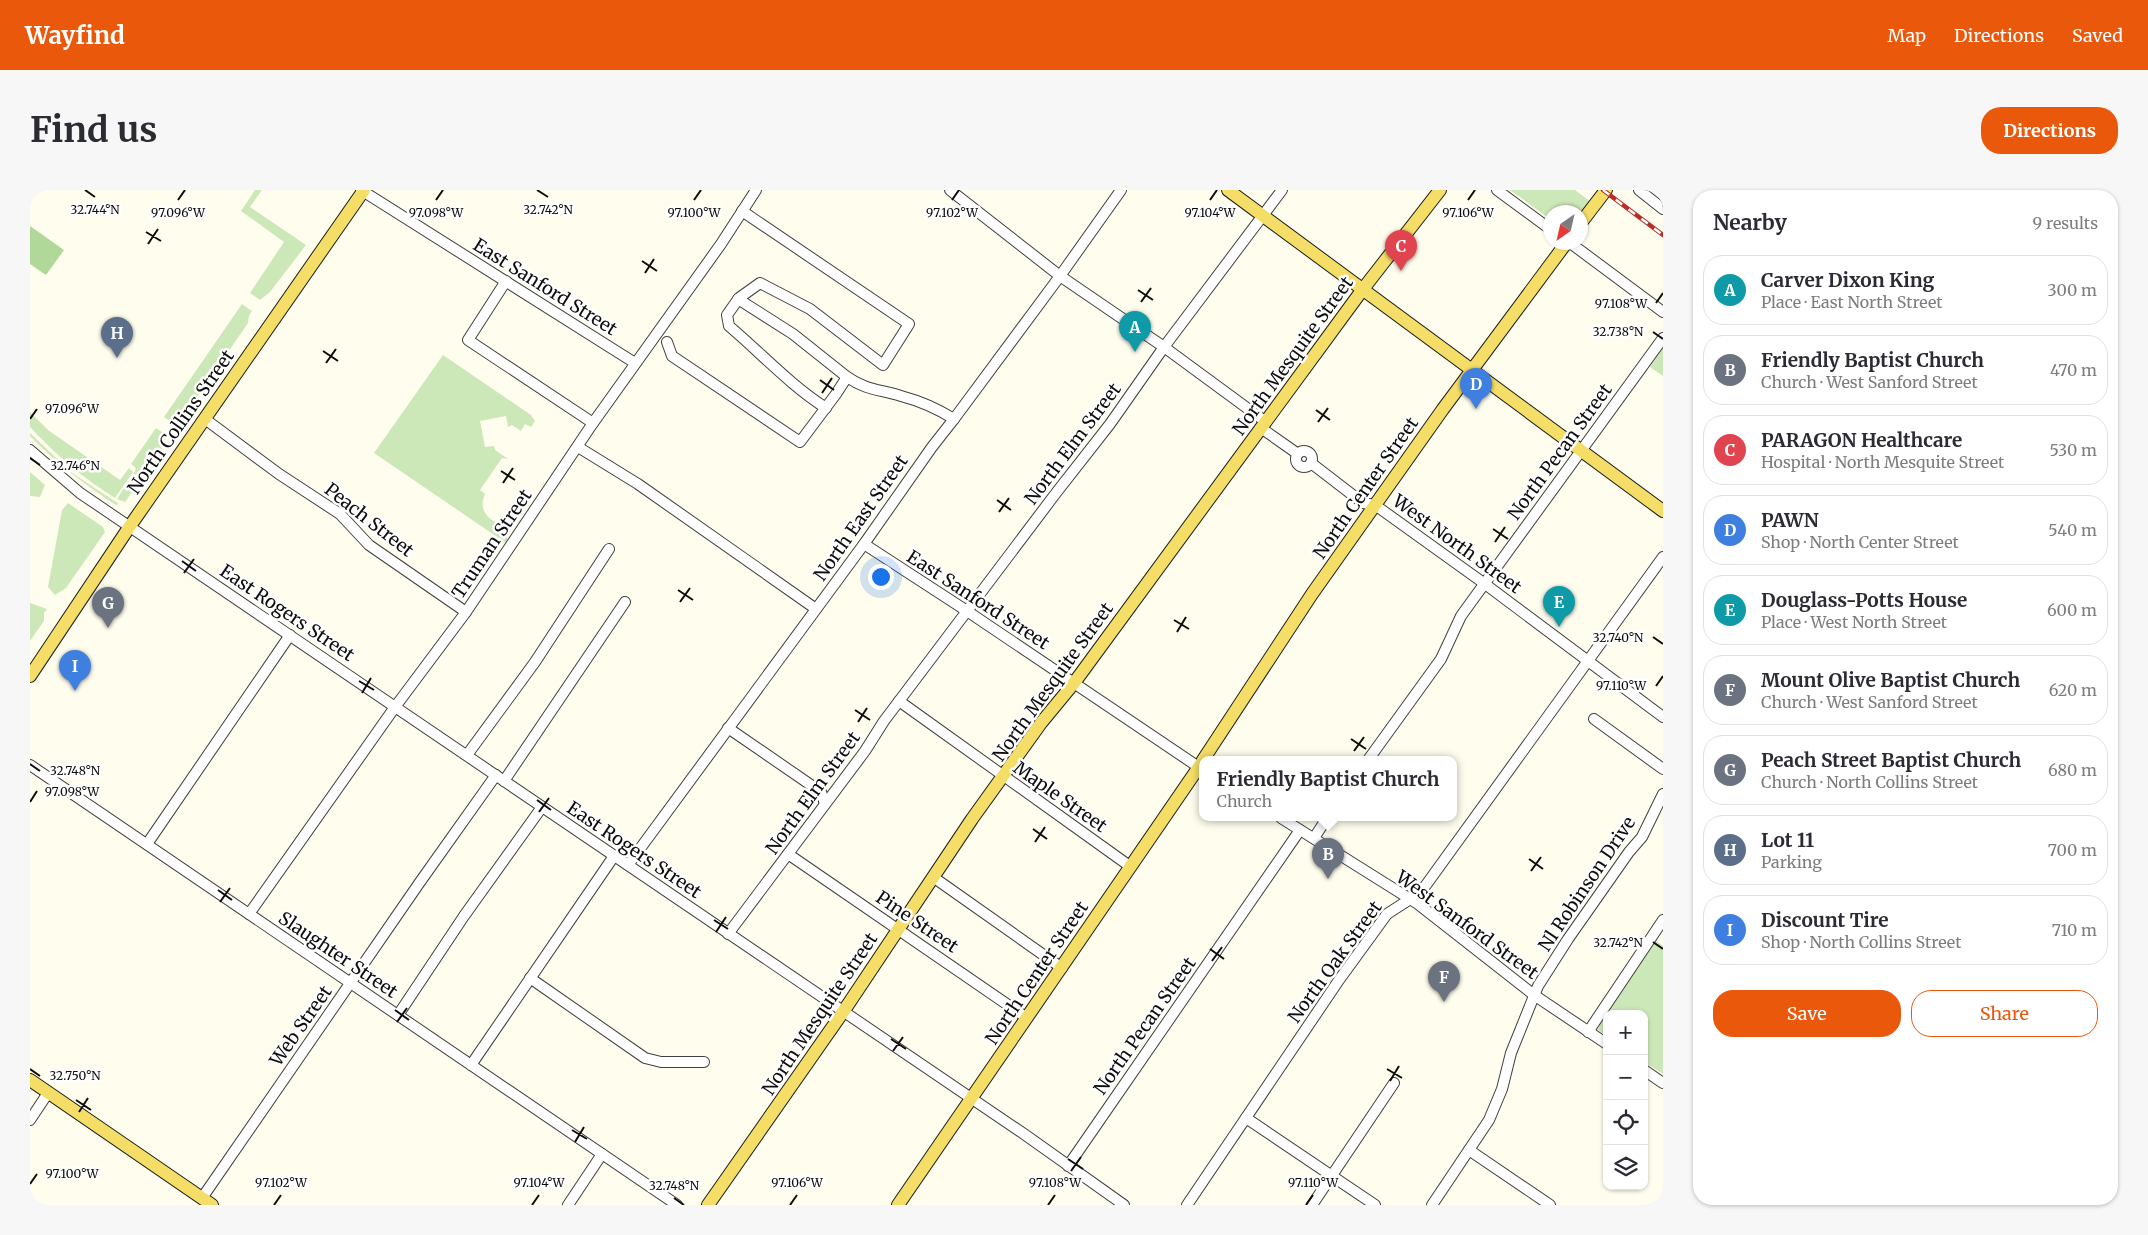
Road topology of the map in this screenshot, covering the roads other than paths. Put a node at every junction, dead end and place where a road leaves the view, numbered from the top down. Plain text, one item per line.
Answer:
1 (363, 190) edge
2 (756, 190) edge
3 (950, 190) edge
4 (1121, 190) edge
5 (1228, 190) edge
6 (1282, 190) edge
7 (1440, 190) edge
8 (1497, 190) edge
9 (1606, 190) edge
10 (1639, 190) edge
11 (1663, 209) edge
12 (742, 211) junction
13 (1588, 214) edge
14 (1263, 216) junction
15 (1543, 224) edge
16 (1562, 250) edge
17 (1579, 250) edge
18 (1060, 276) junction
19 (506, 281) junction
20 (1363, 289) junction
21 (738, 299) junction
22 (1663, 312) edge
23 (1663, 338) edge
24 (667, 342) dead end
25 (1164, 347) junction
26 (635, 363) junction
27 (1471, 370) junction
28 (847, 377) junction
29 (826, 408) junction
30 (205, 419) junction
31 (954, 419) junction
32 (593, 423) junction
33 (1263, 425) junction
34 (578, 447) junction
35 (30, 450) edge
36 (1581, 451) junction
37 (1375, 506) junction
38 (1663, 511) edge
39 (130, 526) junction
40 (864, 544) junction
41 (609, 549) dead end
42 (1663, 557) edge
43 (1485, 584) junction
44 (625, 602) dead end
45 (816, 609) junction
46 (967, 610) junction
47 (466, 612) junction
48 (290, 635) junction
49 (1589, 661) junction
50 (30, 676) edge
51 (1074, 683) junction
52 (899, 701) junction
53 (396, 707) junction
54 (1663, 717) edge
55 (1594, 720) dead end
56 (728, 728) junction
57 (467, 756) junction
58 (1207, 756) edge
59 (1371, 756) edge
60 (1199, 762) edge
61 (30, 765) edge
62 (1199, 768) edge
63 (1663, 769) edge
64 (1004, 777) junction
65 (500, 778) junction
66 (1663, 794) edge
67 (825, 804) junction
68 (542, 807) junction
69 (1286, 821) edge
70 (1325, 821) edge
71 (1300, 830) junction
72 (1314, 838) junction
73 (147, 844) junction
74 (788, 854) junction
75 (614, 856) junction
76 (628, 865) junction
77 (1131, 867) junction
78 (933, 877) junction
79 (1408, 899) junction
80 (249, 914) junction
81 (1663, 920) edge
82 (898, 929) junction
83 (728, 934) junction
84 (1062, 968) junction
85 (530, 978) junction
86 (350, 983) junction
87 (1534, 994) junction
88 (843, 1012) junction
89 (398, 1015) junction
90 (1027, 1018) junction
91 (1588, 1032) junction
92 (1603, 1041) edge
93 (704, 1062) dead end
94 (471, 1065) junction
95 (1648, 1073) edge
96 (30, 1080) edge
97 (1394, 1083) dead end
98 (1663, 1083) edge
99 (48, 1093) junction
100 (971, 1099) junction
101 (1246, 1118) junction
102 (30, 1120) edge
103 (1469, 1150) junction
104 (602, 1154) junction
105 (1068, 1166) junction
106 (1332, 1176) junction
107 (207, 1201) edge
108 (568, 1205) edge
109 (677, 1205) edge
110 (708, 1205) edge
111 (898, 1205) edge
112 (1124, 1205) edge
113 (1187, 1205) edge
114 (1312, 1205) edge
115 (1375, 1205) edge
116 (1432, 1205) edge
117 (1550, 1205) edge

1 - 19 street, East Sanford Street
1 - 30 main road, North Collins Street
2 - 12 street, Truman Street
3 - 18 street
4 - 18 street, North East Street
5 - 14 main road
6 - 14 street, North Elm Street
7 - 20 main road, North Mesquite Street
8 - 15 street
9 - 13 main road
10 - 11 street
12 - 21 street
12 - 26 street, Truman Street
14 - 20 main road
14 - 25 street, North Elm Street
16 - 27 main road, North Center Street
17 - 22 street
18 - 25 street
18 - 31 street, North East Street
19 - 26 street, East Sanford Street
19 - 32 street
20 - 27 main road
20 - 33 main road, North Mesquite Street
21 - 28 street
21 - 29 street
23 - 36 street, North Pecan Street
24 - 29 street
25 - 33 street
25 - 46 street, North Elm Street
26 - 32 street, Truman Street
27 - 36 main road
27 - 37 main road, North Center Street
28 - 29 street
28 - 31 street
30 - 39 main road, North Collins Street
30 - 47 street, Peach Street
31 - 40 street, North East Street
32 - 34 street, Truman Street
33 - 37 street, West North Street
33 - 51 main road, North Mesquite Street
34 - 45 street
34 - 47 street, Truman Street
35 - 39 street, East Rogers Street
36 - 38 main road
36 - 43 street, North Pecan Street
37 - 43 street, West North Street
37 - 58 main road, North Center Street
39 - 48 street, East Rogers Street
39 - 50 main road, North Collins Street
40 - 45 street, North East Street
40 - 46 street, East Sanford Street
41 - 57 street
42 - 49 street, North Oak Street
43 - 49 street, West North Street
43 - 59 street, North Pecan Street
44 - 65 street, Web Street
45 - 56 street, North East Street
46 - 51 street, East Sanford Street
46 - 52 street, North Elm Street
47 - 53 street, Truman Street
48 - 53 street, East Rogers Street
48 - 73 street
49 - 54 street, West North Street
49 - 79 street, North Oak Street
51 - 60 street, East Sanford Street
51 - 64 main road, North Mesquite Street
52 - 64 street, Maple Street
52 - 67 street, North Elm Street
53 - 57 street, East Rogers Street
53 - 80 street, Truman Street
55 - 63 street
56 - 67 street
56 - 76 street, North East Street
57 - 65 street, East Rogers Street
61 - 73 street, Slaughter Street
62 - 77 main road, North Center Street
64 - 77 street, Maple Street
64 - 78 main road, North Mesquite Street
65 - 68 street, East Rogers Street
65 - 86 street, Web Street
66 - 87 street, Nl Robinson Drive
67 - 74 street, North Elm Street
68 - 75 street, East Rogers Street
68 - 89 street
69 - 71 street, West Sanford Street
70 - 72 street
71 - 72 street, West Sanford Street
71 - 105 street, North Pecan Street
72 - 79 street, West Sanford Street
73 - 80 street, Slaughter Street
74 - 82 street, Pine Street
74 - 83 street, North Elm Street
75 - 76 street, East Rogers Street
75 - 85 street
76 - 83 street, East Rogers Street
77 - 84 main road, North Center Street
78 - 82 main road, North Mesquite Street
78 - 84 street
79 - 87 street, West Sanford Street
79 - 101 street, North Oak Street
80 - 86 street, Slaughter Street
81 - 91 street
82 - 88 main road, North Mesquite Street
82 - 90 street, Pine Street
83 - 88 street, East Rogers Street
84 - 90 main road, North Center Street
85 - 93 street
85 - 94 street
86 - 89 street, Slaughter Street
86 - 107 street, Web Street
87 - 91 street, West Sanford Street
87 - 103 street, Nl Robinson Drive
88 - 100 street, East Rogers Street
88 - 110 main road, North Mesquite Street
89 - 94 street, Slaughter Street
90 - 100 main road, North Center Street
91 - 92 street, West Sanford Street
94 - 104 street, Slaughter Street
95 - 98 street
96 - 99 main road
97 - 106 street
99 - 102 street
99 - 107 main road
100 - 105 street, East Rogers Street
100 - 111 main road, North Center Street
101 - 106 street
101 - 113 street, North Oak Street
103 - 116 street, Nl Robinson Drive
103 - 117 street
104 - 108 street
104 - 109 street, Slaughter Street
105 - 112 street, East Rogers Street
106 - 114 street
106 - 115 street

